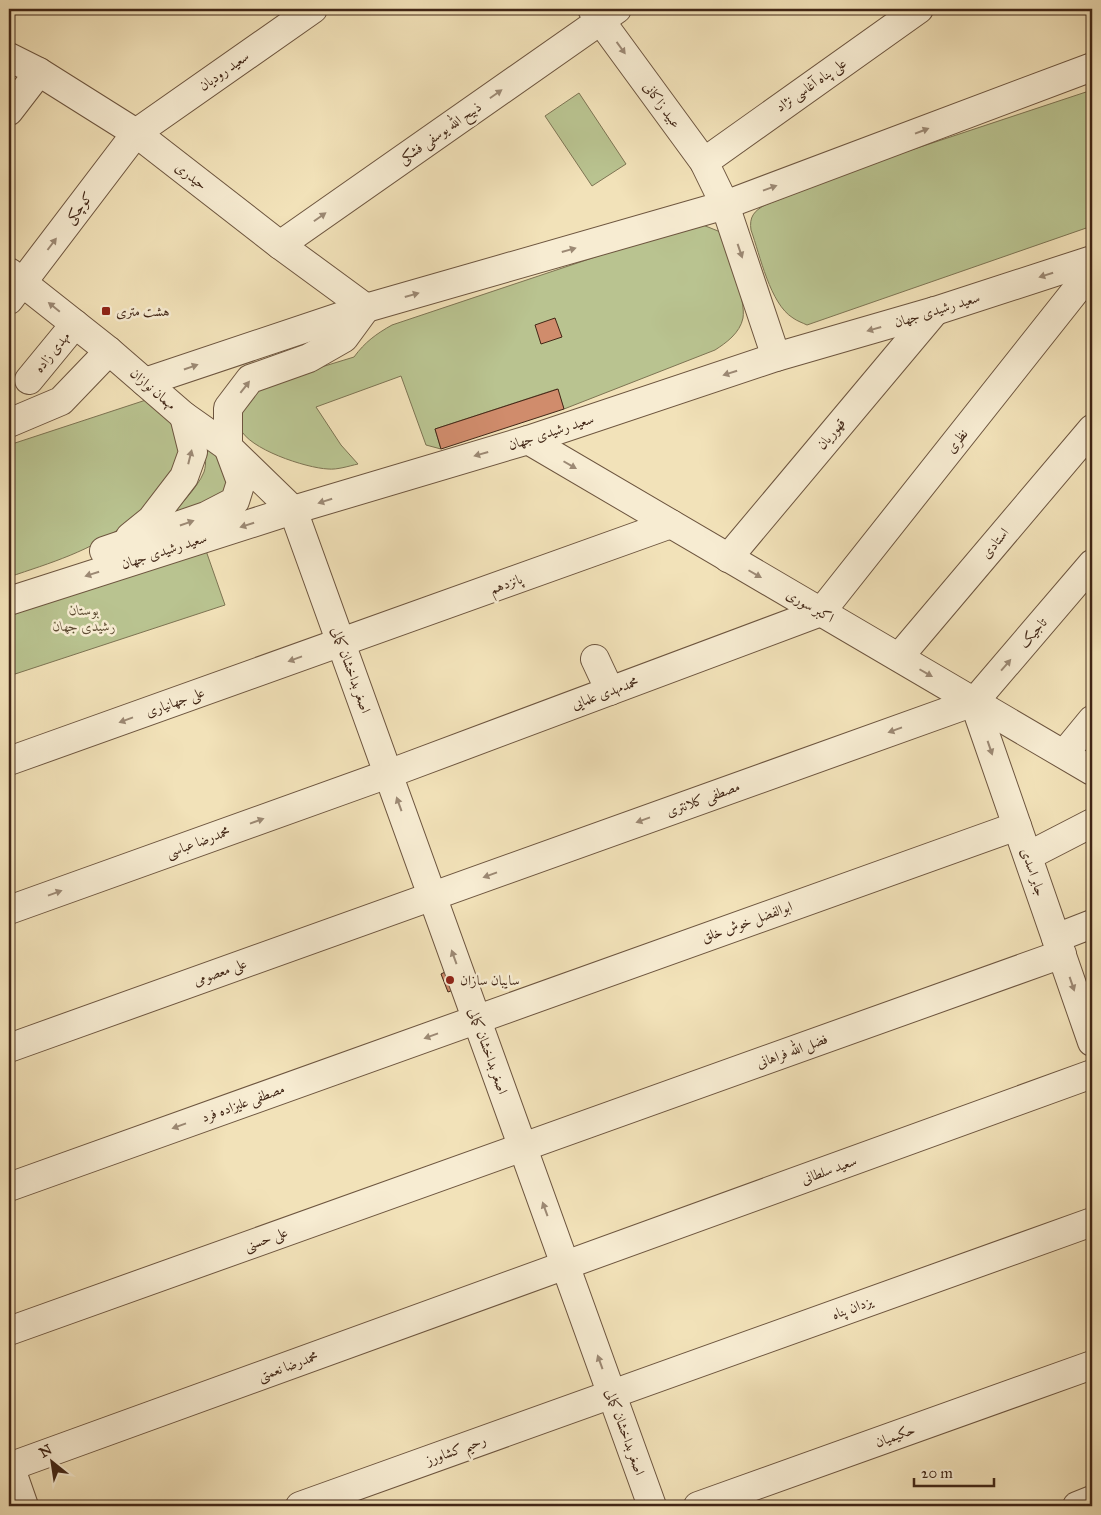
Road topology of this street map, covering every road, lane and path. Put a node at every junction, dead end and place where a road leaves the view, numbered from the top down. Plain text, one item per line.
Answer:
1 (313, 9) edge
2 (919, 9) edge
3 (603, 13) edge
4 (9, 57) edge
5 (1092, 67) edge
6 (39, 72) junction
7 (9, 111) edge
8 (136, 133) junction
9 (704, 162) junction
10 (725, 205) junction
11 (280, 245) junction
12 (1092, 260) edge
13 (1092, 270) edge
14 (13, 285) edge
15 (366, 308) junction
16 (935, 311) junction
17 (74, 324) junction
18 (109, 351) junction
19 (776, 357) junction
20 (29, 380) dead end
21 (144, 382) junction
22 (184, 416) junction
23 (9, 423) edge
24 (1092, 429) edge
25 (528, 440) junction
26 (228, 447) junction
27 (294, 510) junction
28 (671, 524) junction
29 (117, 547) junction
30 (728, 558) junction
31 (1092, 564) edge
32 (9, 584) edge
33 (9, 601) edge
34 (821, 612) junction
35 (341, 643) junction
36 (899, 657) junction
37 (595, 659) dead end
38 (610, 691) junction
39 (974, 702) junction
40 (1092, 720) edge
41 (1064, 754) junction
42 (9, 761) edge
43 (1092, 771) edge
44 (388, 774) junction
45 (1092, 823) edge
46 (1017, 826) junction
47 (1028, 856) junction
48 (432, 896) junction
49 (9, 910) edge
50 (1092, 924) edge
51 (1059, 946) junction
52 (477, 1019) junction
53 (1090, 1030) edge
54 (9, 1048) edge
55 (1092, 1074) edge
56 (523, 1147) junction
57 (9, 1187) edge
58 (1092, 1222) edge
59 (565, 1265) junction
60 (9, 1331) edge
61 (1092, 1365) edge
62 (612, 1394) junction
63 (9, 1465) edge
64 (1092, 1500) edge
65 (24, 1506) edge
66 (300, 1506) edge
67 (652, 1506) edge
68 (698, 1506) edge
69 (1077, 1506) edge

1 - 8 street, سعید رودیان
2 - 9 street, علی پناه آغاسی نژاد
3 -> 9 street, عبید زاکانی
11 -> 3 street, ذبیح الله یوسفی فشکی
4 - 6 street, حیدری
10 -> 5 street
6 - 7 street
6 - 8 street, حیدری
8 - 11 street, حیدری
14 -> 8 street, کوچکی
9 - 10 street, عبید زاکانی
15 -> 10 street
10 -> 19 street, عبید زاکانی
11 - 15 street, حیدری
12 -> 16 street, سعید رشیدی جهان
13 - 34 street, نظری
17 -> 14 street, مهمان نوازان
21 -> 15 street
26 -> 15 street
16 -> 19 street, سعید رشیدی جهان
16 - 30 street, قهوریان
17 - 18 street, مهمان نوازان
17 - 20 street, مهدی زاده
18 - 21 street, مهمان نوازان
18 - 23 street
19 -> 25 street, سعید رشیدی جهان
21 - 22 street, مهمان نوازان
22 - 26 street, مهمان نوازان
29 -> 22 street
24 - 36 street, استادی
25 -> 27 street, سعید رشیدی جهان
25 -> 28 street, اکبر سوری
26 - 27 street, مهمان نوازان
29 -> 26 street, سعید رشیدی جهان
27 -> 33 street, سعید رشیدی جهان
27 - 35 street, اصغر بداخشان کمالی
28 - 30 street, اکبر سوری
28 - 35 street, پانزدهم
29 - 32 street, سعید رشیدی جهان
30 -> 34 street, اکبر سوری
39 -> 31 street, تاجیک
34 - 36 street, اکبر سوری
34 - 38 street, محمدمهدی علمایی
35 -> 42 street, علی جهانیاری
35 - 44 street, اصغر بداخشان کمالی
36 -> 39 street, اکبر سوری
37 - 38 street
38 - 44 street, محمدمهدی علمایی
39 - 41 street, اکبر سوری
39 -> 46 street, جابر اسدی
39 -> 48 street, مصطفی کلانتری
40 - 41 street
41 - 43 street, اکبر سوری
48 -> 44 street, اصغر بداخشان کمالی
49 -> 44 street, محمدرضا عباسی
45 - 47 street
46 - 47 street, جابر اسدی
46 - 52 street, ابوالفضل خوش خلق
47 - 51 street, جابر اسدی
52 -> 48 street, اصغر بداخشان کمالی
48 - 54 street, علی معصومی
50 - 51 street, فضل الله فراهانی
51 -> 53 street, جابر اسدی
51 - 56 street, فضل الله فراهانی
52 - 56 street, اصغر بداخشان کمالی
52 -> 57 street, مصطفی علیزاده فرد
55 - 59 street, سعید سلطانی
59 -> 56 street, اصغر بداخشان کمالی
56 - 60 street, علی حسنی
58 - 62 street, یزدان پناه
62 -> 59 street, اصغر بداخشان کمالی
59 - 63 street, محمدرضا نعمتی
61 - 68 street, حکیمیان
62 - 66 street, رحیم کشاورز
62 - 67 street, اصغر بداخشان کمالی
63 - 65 street
64 - 69 street

